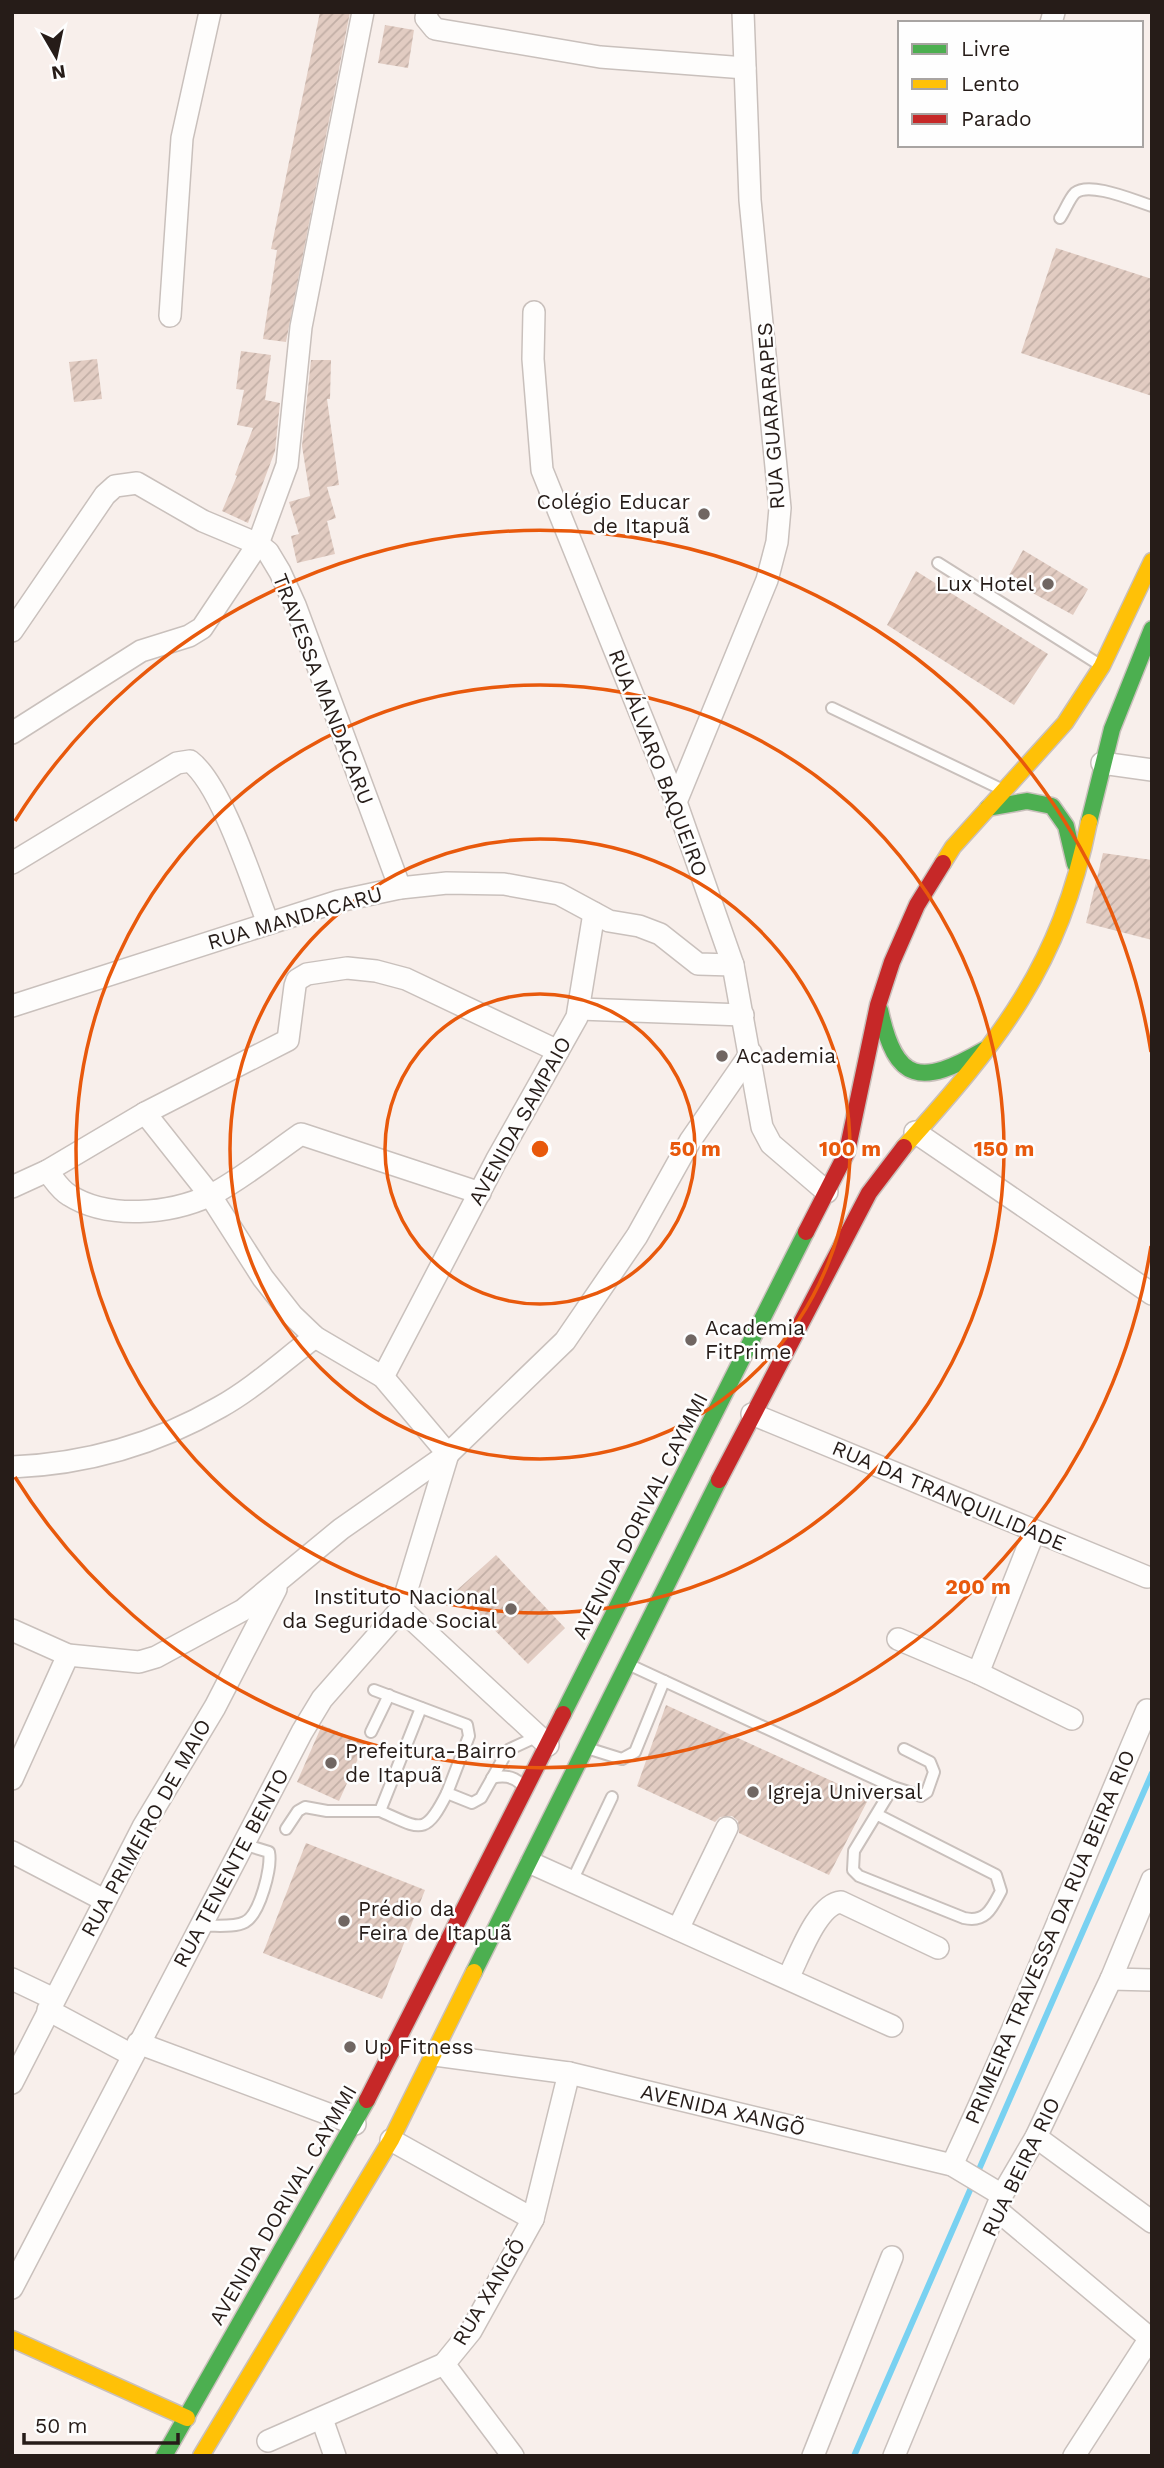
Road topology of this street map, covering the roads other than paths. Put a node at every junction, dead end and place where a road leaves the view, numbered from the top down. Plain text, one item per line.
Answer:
1 (210, 12) edge
2 (363, 12) edge
3 (427, 12) edge
4 (743, 12) edge
5 (745, 68) junction
6 (1152, 206) edge
7 (1060, 218) dead end
8 (534, 312) dead end
9 (170, 316) dead end
10 (258, 544) junction
11 (1152, 561) edge
12 (938, 563) dead end
13 (1152, 629) edge
14 (12, 631) edge
15 (1102, 666) junction
16 (832, 708) dead end
17 (12, 733) edge
18 (1102, 762) junction
19 (1152, 770) edge
20 (1003, 791) junction
21 (676, 802) junction
22 (988, 808) junction
23 (12, 863) edge
24 (1077, 877) junction
25 (400, 888) junction
26 (594, 913) junction
27 (268, 923) junction
28 (733, 965) junction
29 (878, 1005) junction
30 (12, 1006) edge
31 (580, 1009) junction
32 (743, 1015) junction
33 (990, 1046) junction
34 (558, 1051) junction
35 (751, 1053) junction
36 (145, 1114) junction
37 (915, 1132) junction
38 (47, 1171) junction
39 (12, 1187) edge
40 (827, 1192) junction
41 (480, 1193) junction
42 (211, 1195) junction
43 (1152, 1294) edge
44 (315, 1336) junction
45 (383, 1377) junction
46 (752, 1414) junction
47 (448, 1454) junction
48 (12, 1467) edge
49 (1034, 1532) junction
50 (285, 1576) junction
51 (1147, 1577) dead end
52 (401, 1609) junction
53 (12, 1630) edge
54 (898, 1639) dead end
55 (68, 1655) junction
56 (629, 1665) junction
57 (978, 1673) junction
58 (664, 1681) junction
59 (374, 1690) dead end
60 (389, 1695) junction
61 (421, 1708) junction
62 (1147, 1710) dead end
63 (1072, 1719) dead end
64 (371, 1732) dead end
65 (542, 1741) junction
66 (587, 1749) junction
67 (904, 1749) dead end
68 (492, 1778) junction
69 (12, 1779) edge
70 (893, 1787) junction
71 (526, 1789) junction
72 (447, 1793) junction
73 (612, 1797) dead end
74 (380, 1811) junction
75 (878, 1815) junction
76 (727, 1828) dead end
77 (286, 1829) dead end
78 (246, 1845) junction
79 (12, 1852) edge
80 (531, 1863) junction
81 (1152, 1880) edge
82 (572, 1881) junction
83 (104, 1900) junction
84 (202, 1926) junction
85 (678, 1929) junction
86 (938, 1948) dead end
87 (788, 1978) junction
88 (12, 1979) edge
89 (1111, 1979) junction
90 (1152, 1980) edge
91 (51, 2005) junction
92 (892, 2026) dead end
93 (135, 2049) junction
94 (435, 2055) junction
95 (569, 2073) junction
96 (12, 2083) edge
97 (355, 2124) junction
98 (1036, 2137) junction
99 (391, 2140) junction
100 (954, 2166) junction
101 (996, 2197) junction
102 (533, 2219) junction
103 (1152, 2222) edge
104 (892, 2257) dead end
105 (12, 2287) edge
106 (1151, 2338) edge
107 (12, 2339) edge
108 (444, 2364) junction
109 (187, 2418) junction
110 (323, 2419) junction
111 (164, 2456) edge
112 (201, 2456) edge
113 (288, 2456) edge
114 (335, 2456) edge
115 (513, 2456) edge
116 (813, 2456) edge
117 (894, 2456) edge
118 (1074, 2456) edge

1 - 9 street
2 - 10 street
3 - 5 street
4 - 5 street, RUA GUARARAPES
5 - 21 street, RUA GUARARAPES
6 - 7 lane
8 - 21 street, RUA ÁLVARO BAQUEIRO
10 - 14 street, TRAVESSA MANDACARU
10 - 17 street
10 - 25 street, TRAVESSA MANDACARU
11 - 15 main road, AVENIDA DORIVAL CAYMMI
12 - 15 lane
13 - 18 main road
15 - 20 main road, AVENIDA DORIVAL CAYMMI
16 - 20 lane
18 - 19 street
18 - 24 main road
20 - 22 main road, AVENIDA DORIVAL CAYMMI
21 - 28 street, RUA ÁLVARO BAQUEIRO
22 - 24 main road
22 - 29 main road, AVENIDA DORIVAL CAYMMI
23 - 27 street
24 - 33 main road
25 - 26 street, RUA MANDACARU
25 - 27 street, RUA MANDACARU
26 - 28 street, RUA MANDACARU
26 - 31 street, AVENIDA SAMPAIO
27 - 30 street, RUA MANDACARU
28 - 32 street, RUA ÁLVARO BAQUEIRO
29 - 33 main road
29 - 40 main road, AVENIDA DORIVAL CAYMMI
31 - 32 street
31 - 34 street, AVENIDA SAMPAIO
32 - 35 street, RUA ÁLVARO BAQUEIRO
33 - 37 main road
34 - 36 street
34 - 41 street, AVENIDA SAMPAIO
35 - 40 street, RUA ÁLVARO BAQUEIRO
35 - 47 street
36 - 38 street
36 - 42 street
37 - 43 street
37 - 46 main road
38 - 39 street
38 - 42 street
40 - 65 main road, AVENIDA DORIVAL CAYMMI
41 - 42 street
41 - 45 street, AVENIDA SAMPAIO
42 - 44 street
44 - 45 street
44 - 48 street
45 - 47 street
46 - 49 street, RUA DA TRANQUILIDADE
46 - 56 main road
47 - 50 street
47 - 52 street, RUA TENENTE BENTO
49 - 51 street, RUA DA TRANQUILIDADE
49 - 57 street
50 - 55 street
50 - 83 street, RUA PRIMEIRO DE MAIO
52 - 65 street
52 - 78 street, RUA TENENTE BENTO
53 - 55 street
54 - 57 street
55 - 69 street
56 - 58 lane
56 - 66 main road
57 - 63 street
58 - 66 lane
58 - 70 lane
59 - 60 lane
60 - 61 lane
60 - 64 lane
61 - 72 lane
61 - 74 lane
62 - 100 street, PRIMEIRA TRAVESSA DA RUA BEIRA RIO
65 - 68 lane
65 - 71 main road, AVENIDA DORIVAL CAYMMI
66 - 80 main road
67 - 70 lane
68 - 71 lane
68 - 72 lane
70 - 75 lane
71 - 97 main road, AVENIDA DORIVAL CAYMMI
72 - 74 lane
73 - 82 lane
74 - 77 lane
75 - 75 lane
76 - 85 street
78 - 84 street, RUA TENENTE BENTO
78 - 84 lane
79 - 83 street
80 - 82 street
80 - 94 main road
81 - 89 street, RUA BEIRA RIO
82 - 85 street
83 - 91 street, RUA PRIMEIRO DE MAIO
84 - 93 street, RUA TENENTE BENTO
85 - 87 street
86 - 87 street
87 - 92 street
88 - 91 street
89 - 90 street
89 - 98 street, RUA BEIRA RIO
91 - 93 street
91 - 96 street, RUA PRIMEIRO DE MAIO
93 - 97 street
93 - 105 street, RUA TENENTE BENTO
94 - 95 street, AVENIDA XANGÕ
94 - 99 main road
95 - 100 street, AVENIDA XANGÕ
95 - 102 street, RUA XANGÕ
97 - 109 main road, AVENIDA DORIVAL CAYMMI
98 - 101 street, RUA BEIRA RIO
98 - 103 street
99 - 102 street
99 - 112 main road
100 - 101 street, AVENIDA XANGÕ
101 - 106 street, AVENIDA XANGÕ
101 - 117 street, RUA BEIRA RIO
102 - 108 street, RUA XANGÕ
104 - 116 street
106 - 118 street
107 - 109 main road
108 - 110 street, RUA XANGÕ
108 - 115 street
109 - 111 main road, AVENIDA DORIVAL CAYMMI
110 - 113 street, RUA XANGÕ
110 - 114 street

